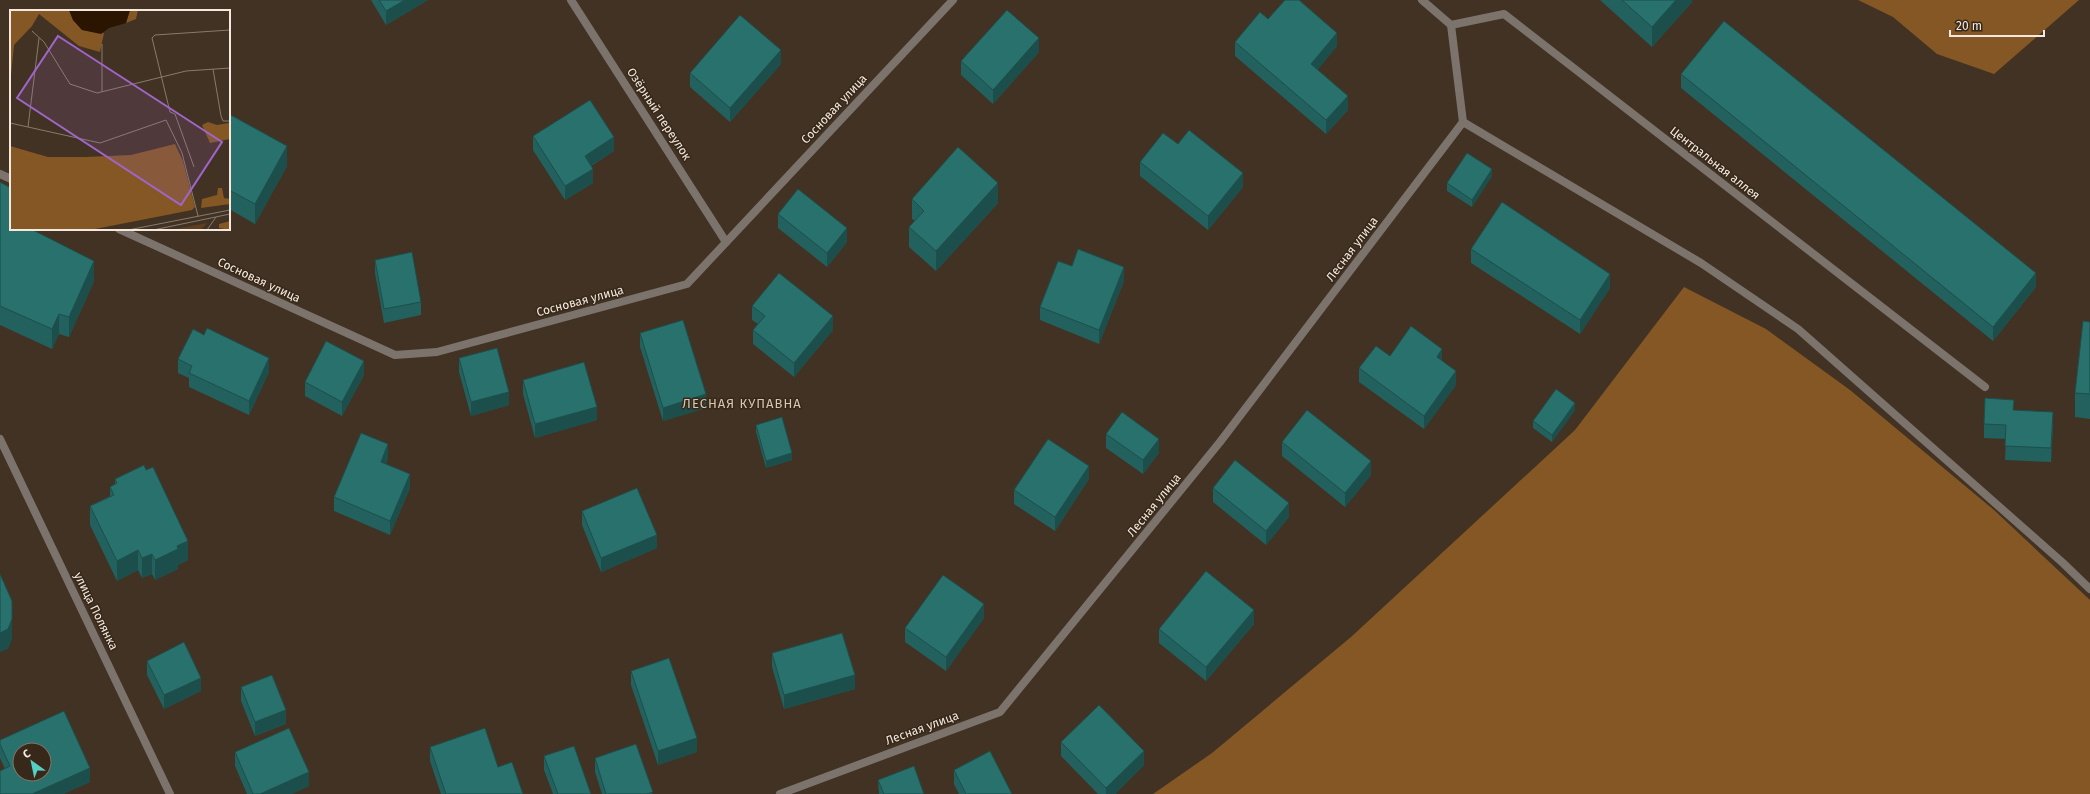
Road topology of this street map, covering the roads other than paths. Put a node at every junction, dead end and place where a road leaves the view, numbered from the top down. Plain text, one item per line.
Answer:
1 (571, 0) edge
2 (953, 0) edge
3 (1422, 0) edge
4 (1451, 25) junction
5 (1463, 122) junction
6 (0, 174) edge
7 (10, 179) edge
8 (121, 230) edge
9 (726, 242) junction
10 (1985, 387) dead end
11 (0, 439) edge
12 (2090, 588) edge
13 (170, 794) edge
14 (780, 794) edge

1 - 9 street, Озёрный переулок
2 - 9 street, Сосновая улица
3 - 4 street
4 - 5 street
4 - 10 street, Центральная аллея
5 - 12 street
5 - 14 street, Лесная улица
6 - 7 street
8 - 9 street, Сосновая улица
11 - 13 street, улица Полянка

